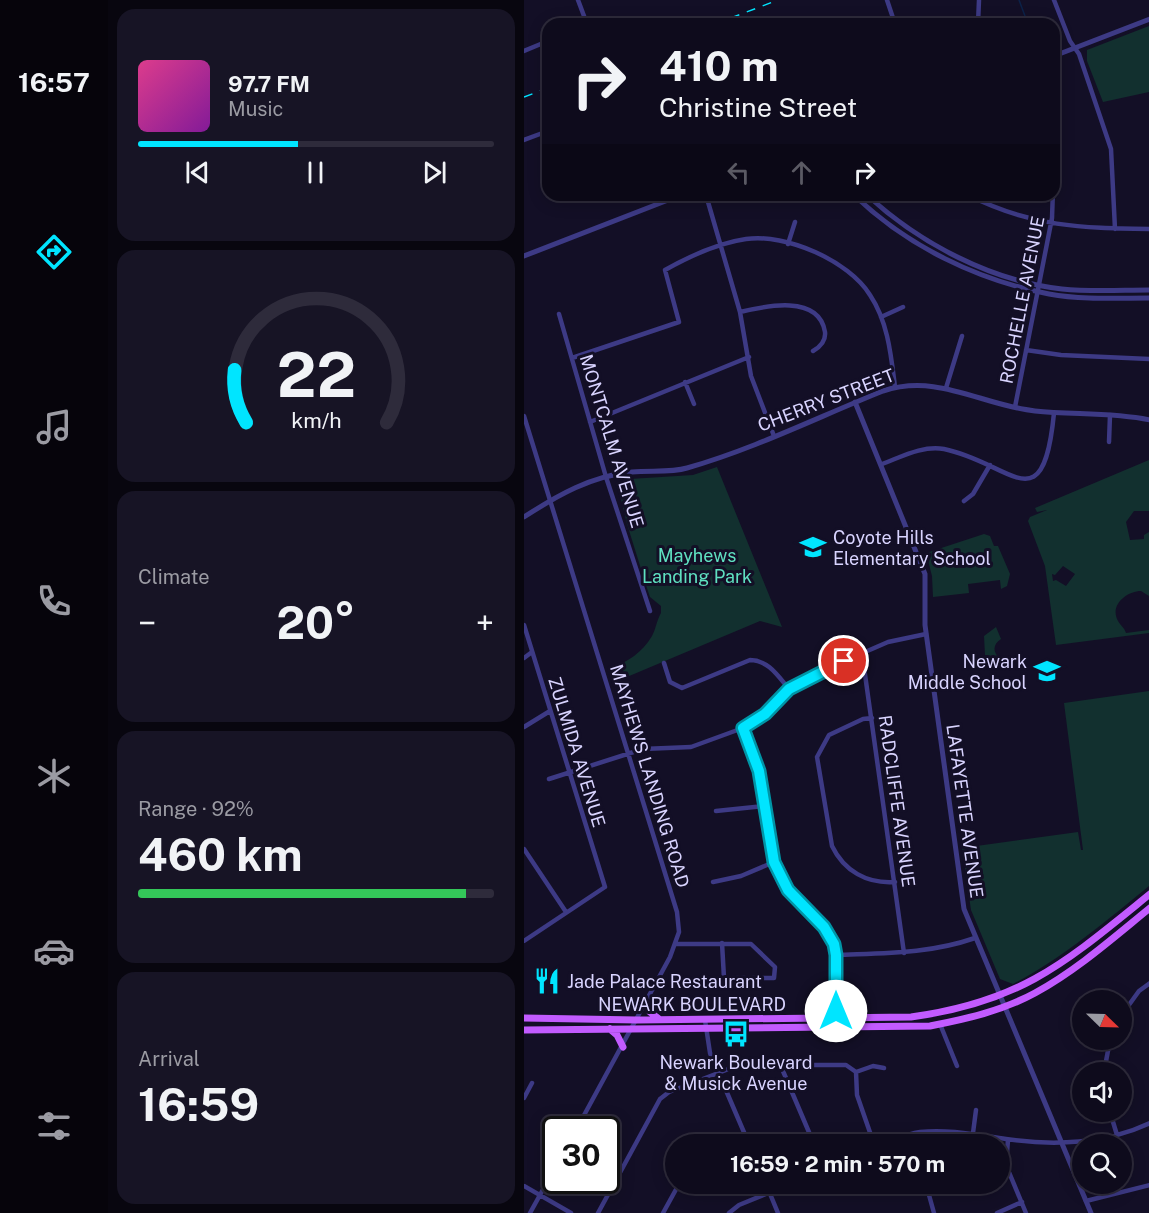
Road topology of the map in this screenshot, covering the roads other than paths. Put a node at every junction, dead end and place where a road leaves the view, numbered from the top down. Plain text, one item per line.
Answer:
1 (578, 0) edge
2 (887, 0) edge
3 (979, 0) edge
4 (1054, 0) edge
5 (585, 18) edge
6 (892, 18) edge
7 (978, 18) edge
8 (1150, 19) edge
9 (542, 44) edge
10 (1074, 48) junction
11 (524, 51) edge
12 (1060, 54) edge
13 (542, 133) edge
14 (524, 140) edge
15 (666, 201) edge
16 (708, 201) edge
17 (862, 201) edge
18 (874, 201) edge
19 (982, 201) edge
20 (1054, 201) edge
21 (795, 222) dead end
22 (1051, 224) junction
23 (1115, 229) junction
24 (1150, 229) edge
25 (788, 244) junction
26 (720, 245) junction
27 (524, 256) edge
28 (1039, 288) junction
29 (1150, 290) edge
30 (1150, 298) edge
31 (903, 308) dead end
32 (740, 312) junction
33 (559, 314) dead end
34 (881, 317) junction
35 (962, 336) dead end
36 (1026, 350) junction
37 (813, 351) dead end
38 (749, 357) junction
39 (572, 358) junction
40 (1150, 359) edge
41 (684, 382) junction
42 (895, 387) junction
43 (946, 388) junction
44 (855, 402) junction
45 (694, 404) dead end
46 (1015, 407) junction
47 (1054, 413) junction
48 (1110, 415) junction
49 (524, 416) edge
50 (1150, 420) edge
51 (590, 422) junction
52 (774, 436) junction
53 (1109, 442) dead end
54 (882, 464) junction
55 (990, 465) junction
56 (606, 477) junction
57 (551, 500) junction
58 (964, 501) dead end
59 (524, 517) edge
60 (650, 611) dead end
61 (524, 625) edge
62 (926, 634) junction
63 (532, 652) junction
64 (862, 653) junction
65 (524, 658) edge
66 (664, 663) dead end
67 (789, 689) junction
68 (550, 711) junction
69 (872, 718) junction
70 (524, 727) edge
71 (743, 728) junction
72 (629, 753) junction
73 (570, 772) junction
74 (549, 779) dead end
75 (765, 806) junction
76 (716, 811) dead end
77 (524, 849) edge
78 (774, 862) junction
79 (713, 882) dead end
80 (894, 882) junction
81 (1150, 894) edge
82 (1150, 908) edge
83 (566, 912) junction
84 (975, 938) junction
85 (524, 941) edge
86 (676, 944) junction
87 (722, 944) junction
88 (904, 952) junction
89 (836, 955) junction
90 (1150, 983) edge
91 (1000, 997) junction
92 (1132, 1001) edge
93 (646, 1004) junction
94 (1004, 1007) junction
95 (524, 1018) edge
96 (837, 1018) junction
97 (637, 1020) junction
98 (662, 1020) junction
99 (705, 1020) junction
100 (940, 1024) junction
101 (706, 1028) junction
102 (837, 1028) junction
103 (611, 1029) junction
104 (524, 1030) edge
105 (632, 1030) junction
106 (623, 1047) junction
107 (780, 1064) junction
108 (957, 1066) dead end
109 (884, 1068) dead end
110 (718, 1072) junction
111 (856, 1072) junction
112 (532, 1083) dead end
113 (524, 1098) edge
114 (976, 1110) dead end
115 (584, 1116) edge
116 (1150, 1123) edge
117 (973, 1133) junction
118 (745, 1134) edge
119 (810, 1134) edge
120 (871, 1134) edge
121 (912, 1134) edge
122 (978, 1134) edge
123 (1120, 1134) edge
124 (1010, 1140) edge
125 (1072, 1141) edge
126 (1061, 1143) junction
127 (1010, 1174) edge
128 (1150, 1185) edge
129 (524, 1186) edge
130 (542, 1191) edge
131 (673, 1194) edge
132 (764, 1194) edge
133 (770, 1194) edge
134 (929, 1195) dead end
135 (539, 1196) junction
136 (1086, 1201) junction
137 (1022, 1202) junction
138 (530, 1213) edge
139 (571, 1213) edge
140 (598, 1213) edge
141 (663, 1213) edge
142 (729, 1213) edge
143 (778, 1213) edge
144 (934, 1213) edge
145 (997, 1213) edge
146 (1026, 1213) edge
147 (1091, 1213) edge

1 - 5 street
2 - 6 street
3 - 7 street
4 - 10 street
8 - 10 street
9 - 11 street
10 - 12 street
10 - 23 street
13 - 14 street
15 - 27 street
16 - 26 street
17 - 28 street
18 - 28 street
19 - 22 street
20 - 22 street, ROCHELLE AVENUE
21 - 25 street
22 - 23 street
22 - 28 street, ROCHELLE AVENUE
23 - 24 street
25 - 26 street
25 - 34 street
26 - 32 street
26 - 39 street
28 - 29 street
28 - 30 street
28 - 36 street, ROCHELLE AVENUE
31 - 34 street
32 - 37 street
32 - 38 street
33 - 39 street, MONTCALM AVENUE
34 - 42 street
35 - 43 street
36 - 40 street
36 - 46 street, ROCHELLE AVENUE
38 - 41 street
38 - 52 street
39 - 51 street, MONTCALM AVENUE
41 - 45 street
41 - 51 street
42 - 43 street, CHERRY STREET
42 - 44 street, CHERRY STREET
43 - 46 street, CHERRY STREET
44 - 52 street, CHERRY STREET
44 - 54 street, LAFAYETTE AVENUE
46 - 47 street, CHERRY STREET
47 - 48 street, CHERRY STREET
47 - 55 street
48 - 50 street, CHERRY STREET
48 - 53 street
49 - 57 street, MAYHEWS LANDING ROAD
51 - 56 street, MONTCALM AVENUE
52 - 56 street, CHERRY STREET
54 - 55 street
54 - 62 street, LAFAYETTE AVENUE
55 - 58 street
56 - 57 street, CHERRY STREET
56 - 60 street, MONTCALM AVENUE
57 - 59 street, CHERRY STREET
57 - 72 street, MAYHEWS LANDING ROAD
61 - 63 street, ZULMIDA AVENUE
62 - 64 street
62 - 84 street, LAFAYETTE AVENUE
63 - 65 street
63 - 68 street, ZULMIDA AVENUE
64 - 67 street
64 - 69 street, RADCLIFFE AVENUE
66 - 67 street
67 - 71 street
68 - 70 street
68 - 73 street, ZULMIDA AVENUE
69 - 80 street, RADCLIFFE AVENUE
69 - 80 street
71 - 72 street
71 - 75 street
72 - 73 street
72 - 86 street, MAYHEWS LANDING ROAD
73 - 74 street
73 - 83 street, ZULMIDA AVENUE
75 - 76 street
75 - 78 street
77 - 83 street
78 - 79 street
78 - 89 street
80 - 88 street, RADCLIFFE AVENUE
81 - 91 main road, NEWARK BOULEVARD
82 - 94 main road, NEWARK BOULEVARD
83 - 85 street
84 - 88 street
84 - 91 street, LAFAYETTE AVENUE
86 - 87 street
86 - 93 street, MAYHEWS LANDING ROAD
87 - 87 street
88 - 89 street
89 - 96 street
90 - 92 street
91 - 94 street, LAFAYETTE AVENUE
91 - 96 main road, NEWARK BOULEVARD
93 - 97 street, MAYHEWS LANDING ROAD
93 - 98 main road
94 - 100 main road, NEWARK BOULEVARD
94 - 126 street, LAFAYETTE AVENUE
95 - 97 main road, NEWARK BOULEVARD
96 - 99 main road, NEWARK BOULEVARD
96 - 102 street
97 - 98 main road, NEWARK BOULEVARD
97 - 105 street, MAYHEWS LANDING ROAD
98 - 99 main road, NEWARK BOULEVARD
99 - 101 street
100 - 102 main road, NEWARK BOULEVARD
100 - 108 street
101 - 102 main road, NEWARK BOULEVARD
101 - 105 main road, NEWARK BOULEVARD
101 - 110 street
103 - 104 main road, NEWARK BOULEVARD
103 - 105 main road, NEWARK BOULEVARD
103 - 106 main road
105 - 106 street, MAYHEWS LANDING ROAD
106 - 115 street, MAYHEWS LANDING ROAD
107 - 110 street
107 - 111 street
107 - 119 street
109 - 111 street
110 - 118 street
110 - 140 street
111 - 120 street
112 - 113 street
114 - 117 street
116 - 123 street
117 - 121 street
117 - 122 street
124 - 126 street
125 - 126 street
126 - 136 street, LAFAYETTE AVENUE
127 - 137 street
128 - 136 street
129 - 135 street
130 - 135 street
131 - 141 street
132 - 142 street
133 - 143 street
134 - 144 street
135 - 138 street
135 - 139 street
136 - 147 street, LAFAYETTE AVENUE
137 - 145 street
137 - 146 street

